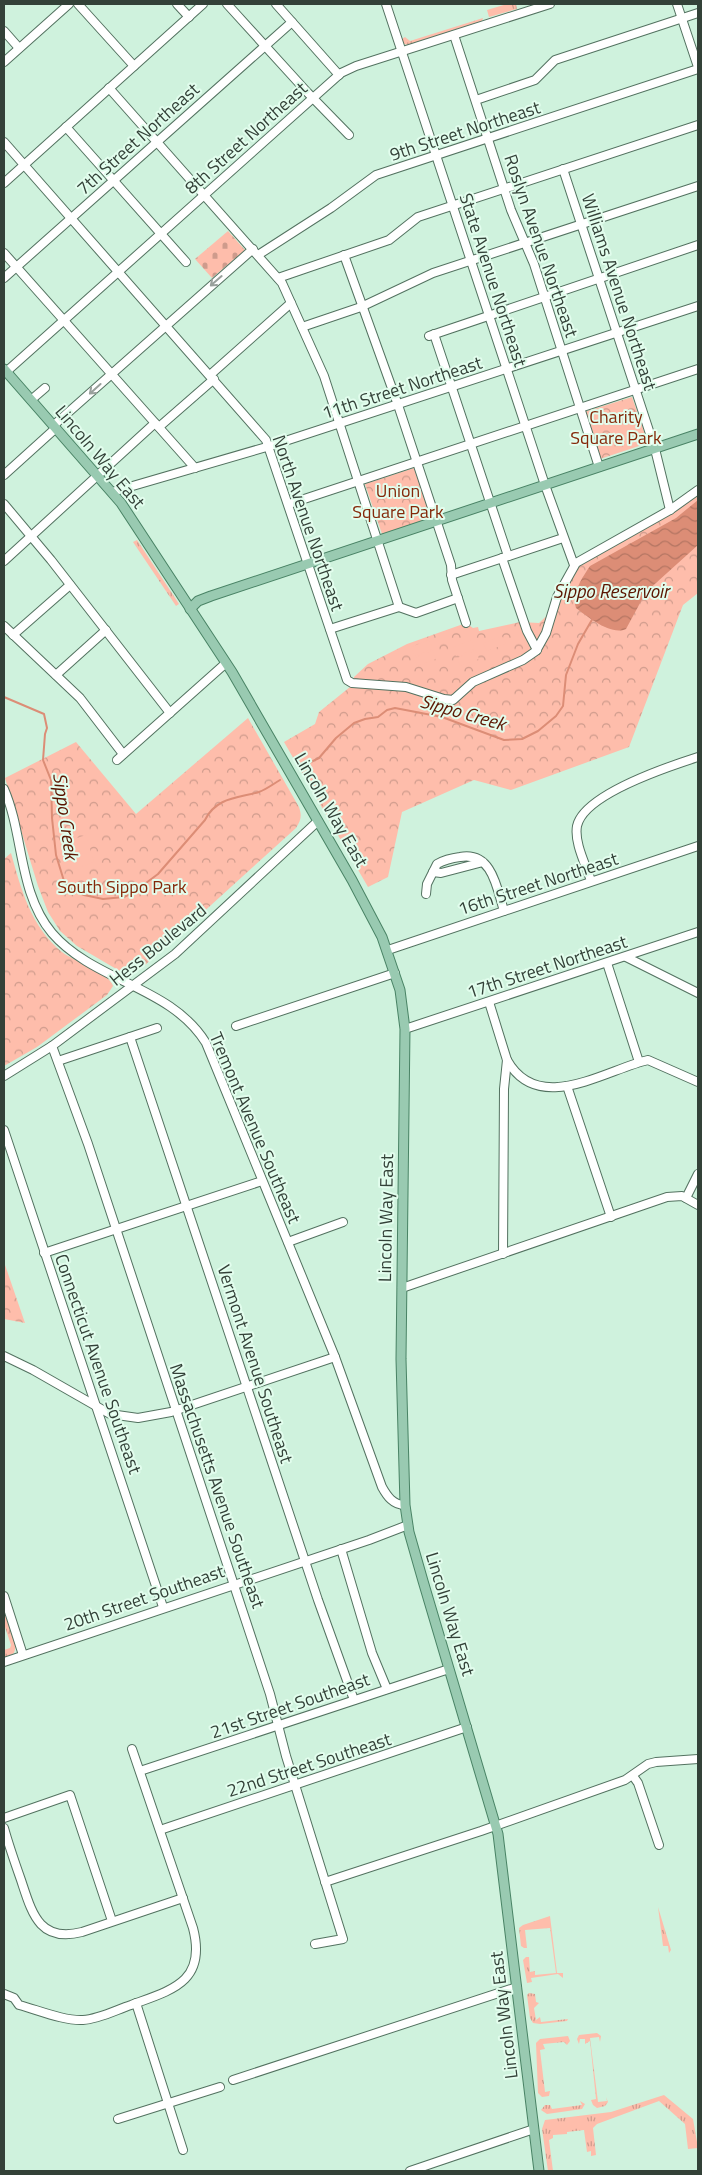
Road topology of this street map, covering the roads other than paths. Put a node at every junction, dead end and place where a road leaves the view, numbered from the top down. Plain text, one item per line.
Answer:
1 (69, 4) edge
2 (78, 4) edge
3 (177, 4) edge
4 (204, 4) edge
5 (227, 4) edge
6 (276, 4) edge
7 (386, 4) edge
8 (550, 4) edge
9 (677, 4) edge
10 (698, 13) edge
11 (189, 17) junction
12 (682, 18) junction
13 (292, 22) junction
14 (4, 31) edge
15 (454, 35) junction
16 (265, 45) junction
17 (19, 48) junction
18 (402, 51) junction
19 (4, 62) edge
20 (134, 66) junction
21 (698, 68) edge
22 (339, 75) junction
23 (109, 88) junction
24 (314, 98) junction
25 (476, 100) junction
26 (698, 125) edge
27 (66, 127) junction
28 (349, 135) dead end
29 (489, 139) junction
30 (157, 141) junction
31 (4, 142) edge
32 (436, 156) junction
33 (24, 165) junction
34 (564, 169) junction
35 (114, 180) junction
36 (4, 183) edge
37 (698, 186) edge
38 (504, 189) junction
39 (205, 195) junction
40 (453, 206) junction
41 (71, 218) junction
42 (582, 224) junction
43 (162, 233) junction
44 (524, 243) junction
45 (698, 245) edge
46 (256, 252) junction
47 (4, 253) edge
48 (344, 255) junction
49 (471, 260) junction
50 (186, 262) dead end
51 (16, 267) junction
52 (118, 272) junction
53 (4, 278) edge
54 (278, 278) junction
55 (599, 278) junction
56 (544, 297) junction
57 (291, 303) junction
58 (361, 306) junction
59 (698, 306) edge
60 (489, 314) junction
61 (64, 320) junction
62 (166, 326) junction
63 (302, 326) junction
64 (616, 333) junction
65 (560, 351) junction
66 (507, 369) junction
67 (698, 369) edge
68 (5, 371) edge
69 (111, 374) junction
70 (212, 377) junction
71 (452, 387) junction
72 (45, 388) dead end
73 (635, 391) junction
74 (31, 400) junction
75 (398, 405) junction
76 (580, 409) junction
77 (340, 424) junction
78 (157, 425) junction
79 (55, 427) junction
80 (526, 427) junction
81 (698, 434) edge
82 (471, 445) junction
83 (270, 446) junction
84 (655, 449) junction
85 (417, 463) junction
86 (599, 467) junction
87 (195, 468) junction
88 (98, 475) junction
89 (4, 476) edge
90 (359, 482) junction
91 (545, 485) junction
92 (698, 490) edge
93 (112, 492) junction
94 (491, 503) junction
95 (4, 504) edge
96 (289, 504) junction
97 (670, 510) junction
98 (436, 522) junction
99 (32, 536) junction
100 (564, 538) junction
101 (378, 541) junction
102 (505, 557) junction
103 (4, 561) edge
104 (308, 564) junction
105 (574, 565) junction
106 (451, 575) junction
107 (70, 585) junction
108 (458, 598) junction
109 (399, 606) junction
110 (190, 609) junction
111 (466, 623) dead end
112 (4, 626) edge
113 (330, 629) junction
114 (106, 630) junction
115 (13, 635) junction
116 (537, 650) junction
117 (226, 663) junction
118 (56, 675) junction
119 (170, 713) junction
120 (123, 754) junction
121 (698, 757) edge
122 (117, 760) dead end
123 (4, 789) edge
124 (318, 821) junction
125 (698, 846) edge
126 (591, 881) junction
127 (426, 894) dead end
128 (504, 911) junction
129 (698, 932) edge
130 (388, 950) junction
131 (626, 957) junction
132 (606, 963) junction
133 (395, 973) junction
134 (133, 986) junction
135 (698, 993) edge
136 (489, 1002) junction
137 (236, 1026) dead end
138 (158, 1028) dead end
139 (405, 1029) junction
140 (130, 1037) junction
141 (52, 1046) junction
142 (507, 1060) junction
143 (58, 1061) junction
144 (639, 1062) junction
145 (4, 1076) edge
146 (698, 1082) edge
147 (568, 1086) junction
148 (4, 1130) edge
149 (698, 1174) edge
150 (262, 1181) junction
151 (686, 1198) junction
152 (698, 1205) edge
153 (187, 1206) junction
154 (611, 1217) junction
155 (343, 1222) dead end
156 (116, 1230) junction
157 (288, 1242) junction
158 (44, 1253) junction
159 (503, 1254) junction
160 (402, 1288) junction
161 (4, 1356) edge
162 (334, 1357) junction
163 (247, 1387) junction
164 (97, 1408) junction
165 (176, 1410) junction
166 (405, 1505) junction
167 (408, 1525) junction
168 (341, 1549) junction
169 (305, 1561) junction
170 (234, 1584) junction
171 (4, 1596) edge
172 (163, 1607) junction
173 (23, 1655) junction
174 (4, 1662) edge
175 (449, 1669) junction
176 (387, 1689) junction
177 (354, 1700) junction
178 (279, 1725) junction
179 (467, 1727) junction
180 (132, 1749) dead end
181 (698, 1759) edge
182 (140, 1771) junction
183 (633, 1776) junction
184 (295, 1785) junction
185 (4, 1818) edge
186 (496, 1825) junction
187 (4, 1828) edge
188 (160, 1830) junction
189 (659, 1844) dead end
190 (325, 1882) junction
191 (183, 1898) junction
192 (112, 1921) junction
193 (315, 1944) dead end
194 (517, 1987) junction
195 (4, 1994) edge
196 (136, 2003) junction
197 (233, 2080) dead end
198 (220, 2087) dead end
199 (168, 2103) junction
200 (118, 2119) dead end
201 (534, 2129) junction
202 (183, 2150) dead end
203 (410, 2171) edge
204 (539, 2171) edge

1 - 17 street
2 - 20 street
3 - 11 street
4 - 11 street
5 - 16 street
6 - 13 street
7 - 18 street, State Avenue Northeast
8 - 15 street, 8th Street Northeast
9 - 12 street
10 - 12 street
11 - 20 street
12 - 21 street
12 - 25 street
13 - 16 street, 7th Street Northeast
13 - 22 street
14 - 17 street
15 - 18 street, 8th Street Northeast
15 - 25 street, Roslyn Avenue Northeast
16 - 24 street
16 - 30 street, 7th Street Northeast
17 - 19 street
18 - 22 street, 8th Street Northeast
18 - 32 street, State Avenue Northeast
20 - 23 street
21 - 29 street, 9th Street Northeast
22 - 24 street, 8th Street Northeast
23 - 27 street
23 - 30 street
24 - 28 street
24 - 39 street, 8th Street Northeast
25 - 29 street, Roslyn Avenue Northeast
26 - 34 street
27 - 33 street
27 - 35 street
29 - 32 street, 9th Street Northeast
29 - 38 street, Roslyn Avenue Northeast
30 - 35 street, 7th Street Northeast
30 - 39 street
31 - 33 street, North Avenue Northeast
32 - 40 street, State Avenue Northeast
32 - 46 street, 9th Street Northeast
33 - 36 street
33 - 41 street, North Avenue Northeast
34 - 38 street
34 - 42 street, Williams Avenue Northeast
35 - 41 street, 7th Street Northeast
35 - 43 street
37 - 42 street
38 - 40 street
38 - 44 street, Roslyn Avenue Northeast
39 - 43 street, 8th Street Northeast
39 - 46 street
40 - 48 street
40 - 49 street, State Avenue Northeast
41 - 51 street, 7th Street Northeast
41 - 52 street, North Avenue Northeast
42 - 44 street
42 - 55 street, Williams Avenue Northeast
43 - 50 street
43 - 52 street, 8th Street Northeast
44 - 49 street
44 - 56 street, Roslyn Avenue Northeast
45 - 55 street
46 - 54 street
46 -> 62 street, 9th Street Northeast
47 - 51 street
48 - 54 street
48 - 58 street
49 - 58 street
49 - 60 street, State Avenue Northeast
51 - 53 street, 7th Street Northeast
51 - 61 street
52 - 61 street, 8th Street Northeast
52 - 62 street, North Avenue Northeast
54 - 57 street
55 - 56 street
55 - 64 street, Williams Avenue Northeast
56 - 60 street
56 - 65 street, Roslyn Avenue Northeast
57 - 63 street
57 - 70 street
58 - 63 street
58 - 75 street
59 - 64 street, 11th Street Northeast
60 - 66 street, State Avenue Northeast
60 - 71 street
61 - 68 street, 8th Street Northeast
61 - 69 street
62 - 69 street, 9th Street Northeast
62 - 70 street, North Avenue Northeast
63 - 77 street
64 - 65 street, 11th Street Northeast
64 - 73 street, Williams Avenue Northeast
65 - 66 street, 11th Street Northeast
65 - 76 street, Roslyn Avenue Northeast
66 - 71 street, 11th Street Northeast
66 - 80 street, State Avenue Northeast
67 - 73 street
68 - 74 main road, Lincoln Way East
69 - 78 street
69 -> 79 street, 9th Street Northeast
70 - 78 street
70 - 83 street, North Avenue Northeast
71 - 75 street, 11th Street Northeast
71 - 82 street
72 - 74 street
73 - 76 street
73 - 84 street, Williams Avenue Northeast
74 - 79 main road, Lincoln Way East
75 - 77 street, 11th Street Northeast
75 - 85 street
76 - 80 street
76 - 86 street, Roslyn Avenue Northeast
77 - 83 street, 11th Street Northeast
77 - 90 street
78 - 87 street
78 - 88 street
79 - 88 main road, Lincoln Way East
79 - 89 street, 9th Street Northeast
80 - 82 street
80 - 91 street, State Avenue Northeast
81 - 84 main road
82 - 85 street
82 - 94 street
83 - 87 street, 11th Street Northeast
83 - 96 street, North Avenue Northeast
84 - 86 main road
84 - 97 street, Williams Avenue Northeast
85 - 90 street
85 - 98 street
86 - 91 main road
87 - 93 street, 11th Street Northeast
88 - 93 main road, Lincoln Way East
88 - 99 street
90 - 96 street
90 - 101 street
91 - 94 main road
91 - 100 street, State Avenue Northeast
92 - 97 street
93 - 110 main road, Lincoln Way East
94 - 98 main road
94 - 102 street
95 - 99 street
96 - 104 street, North Avenue Northeast
97 - 105 street
98 - 101 main road
98 - 106 street
99 - 103 street
99 - 107 street
100 - 102 street
100 - 105 street, State Avenue Northeast
101 - 104 main road
101 - 109 street
102 - 106 street
102 - 116 street
104 - 110 main road
104 - 113 street, North Avenue Northeast
105 - 116 street
106 - 108 street
107 - 114 street
107 - 115 street
108 - 109 street
108 - 111 street
109 - 113 street
110 - 117 main road, Lincoln Way East
112 - 115 street
113 - 116 street, North Avenue Northeast
114 - 118 street
114 - 119 street
115 - 118 street
117 - 119 street
117 - 124 main road, Lincoln Way East
118 - 120 street
119 - 120 street
120 - 122 street
121 - 126 street
123 - 134 street, Tremont Avenue Southeast
124 - 130 main road, Lincoln Way East
124 - 134 street, Hess Boulevard
125 - 126 street, 16th Street Northeast
126 - 128 street, 16th Street Northeast
127 - 128 street
128 - 130 street, 16th Street Northeast
129 - 131 street, 17th Street Northeast
130 - 133 main road, Lincoln Way East
131 - 132 street, 17th Street Northeast
131 - 135 street
132 - 136 street, 17th Street Northeast
132 - 144 street
133 - 137 street
133 - 139 main road, Lincoln Way East
134 - 141 street, Hess Boulevard
134 - 150 street, Tremont Avenue Southeast
136 - 139 street, 17th Street Northeast
136 - 142 street
138 - 140 street
139 - 160 main road, Lincoln Way East
140 - 143 street
140 - 153 street, Vermont Avenue Southeast
141 - 143 street, Massachusetts Avenue Southeast
141 - 145 street, Hess Boulevard
142 - 147 street
142 - 159 street
143 - 156 street, Massachusetts Avenue Southeast
144 - 146 street
144 - 147 street
147 - 154 street
148 - 158 street, Connecticut Avenue Southeast
149 - 151 street
150 - 153 street
150 - 157 street, Tremont Avenue Southeast
151 - 152 street
151 - 154 street
153 - 156 street
153 - 163 street, Vermont Avenue Southeast
154 - 159 street
155 - 157 street
156 - 158 street
156 - 165 street, Massachusetts Avenue Southeast
157 - 162 street, Tremont Avenue Southeast
158 - 164 street, Connecticut Avenue Southeast
159 - 160 street
160 - 166 main road, Lincoln Way East
161 - 164 street
162 - 163 street
162 - 166 street, Tremont Avenue Southeast
163 - 165 street
163 - 169 street, Vermont Avenue Southeast
164 - 165 street
164 - 172 street, Connecticut Avenue Southeast
165 - 170 street, Massachusetts Avenue Southeast
166 - 167 main road, Lincoln Way East
167 - 168 street, 20th Street Southeast
167 - 175 main road, Lincoln Way East
168 - 169 street, 20th Street Southeast
168 - 176 street
169 - 170 street, 20th Street Southeast
169 - 177 street, Vermont Avenue Southeast
170 - 172 street, 20th Street Southeast
170 - 178 street, Massachusetts Avenue Southeast
171 - 173 street
172 - 173 street, 20th Street Southeast
173 - 174 street, 20th Street Southeast
175 - 176 street, 21st Street Southeast
175 - 179 main road, Lincoln Way East
176 - 177 street, 21st Street Southeast
177 - 178 street, 21st Street Southeast
178 - 182 street, 21st Street Southeast
178 - 184 street, Massachusetts Avenue Southeast
179 - 184 street, 22nd Street Southeast
179 - 186 main road, Lincoln Way East
180 - 182 street
181 - 183 street
182 - 188 street
183 - 186 street
183 - 189 street
184 - 188 street, 22nd Street Southeast
184 - 190 street, Massachusetts Avenue Southeast
185 - 192 street
186 - 190 street
186 - 194 main road, Lincoln Way East
187 - 192 street
188 - 191 street
190 - 193 street, Massachusetts Avenue Southeast
191 - 192 street
191 - 196 street
194 - 197 street
194 - 201 main road, Lincoln Way East
195 - 196 street
196 - 199 street
198 - 199 street
199 - 200 street
199 - 202 street
201 - 203 street
201 - 204 main road, Lincoln Way East

